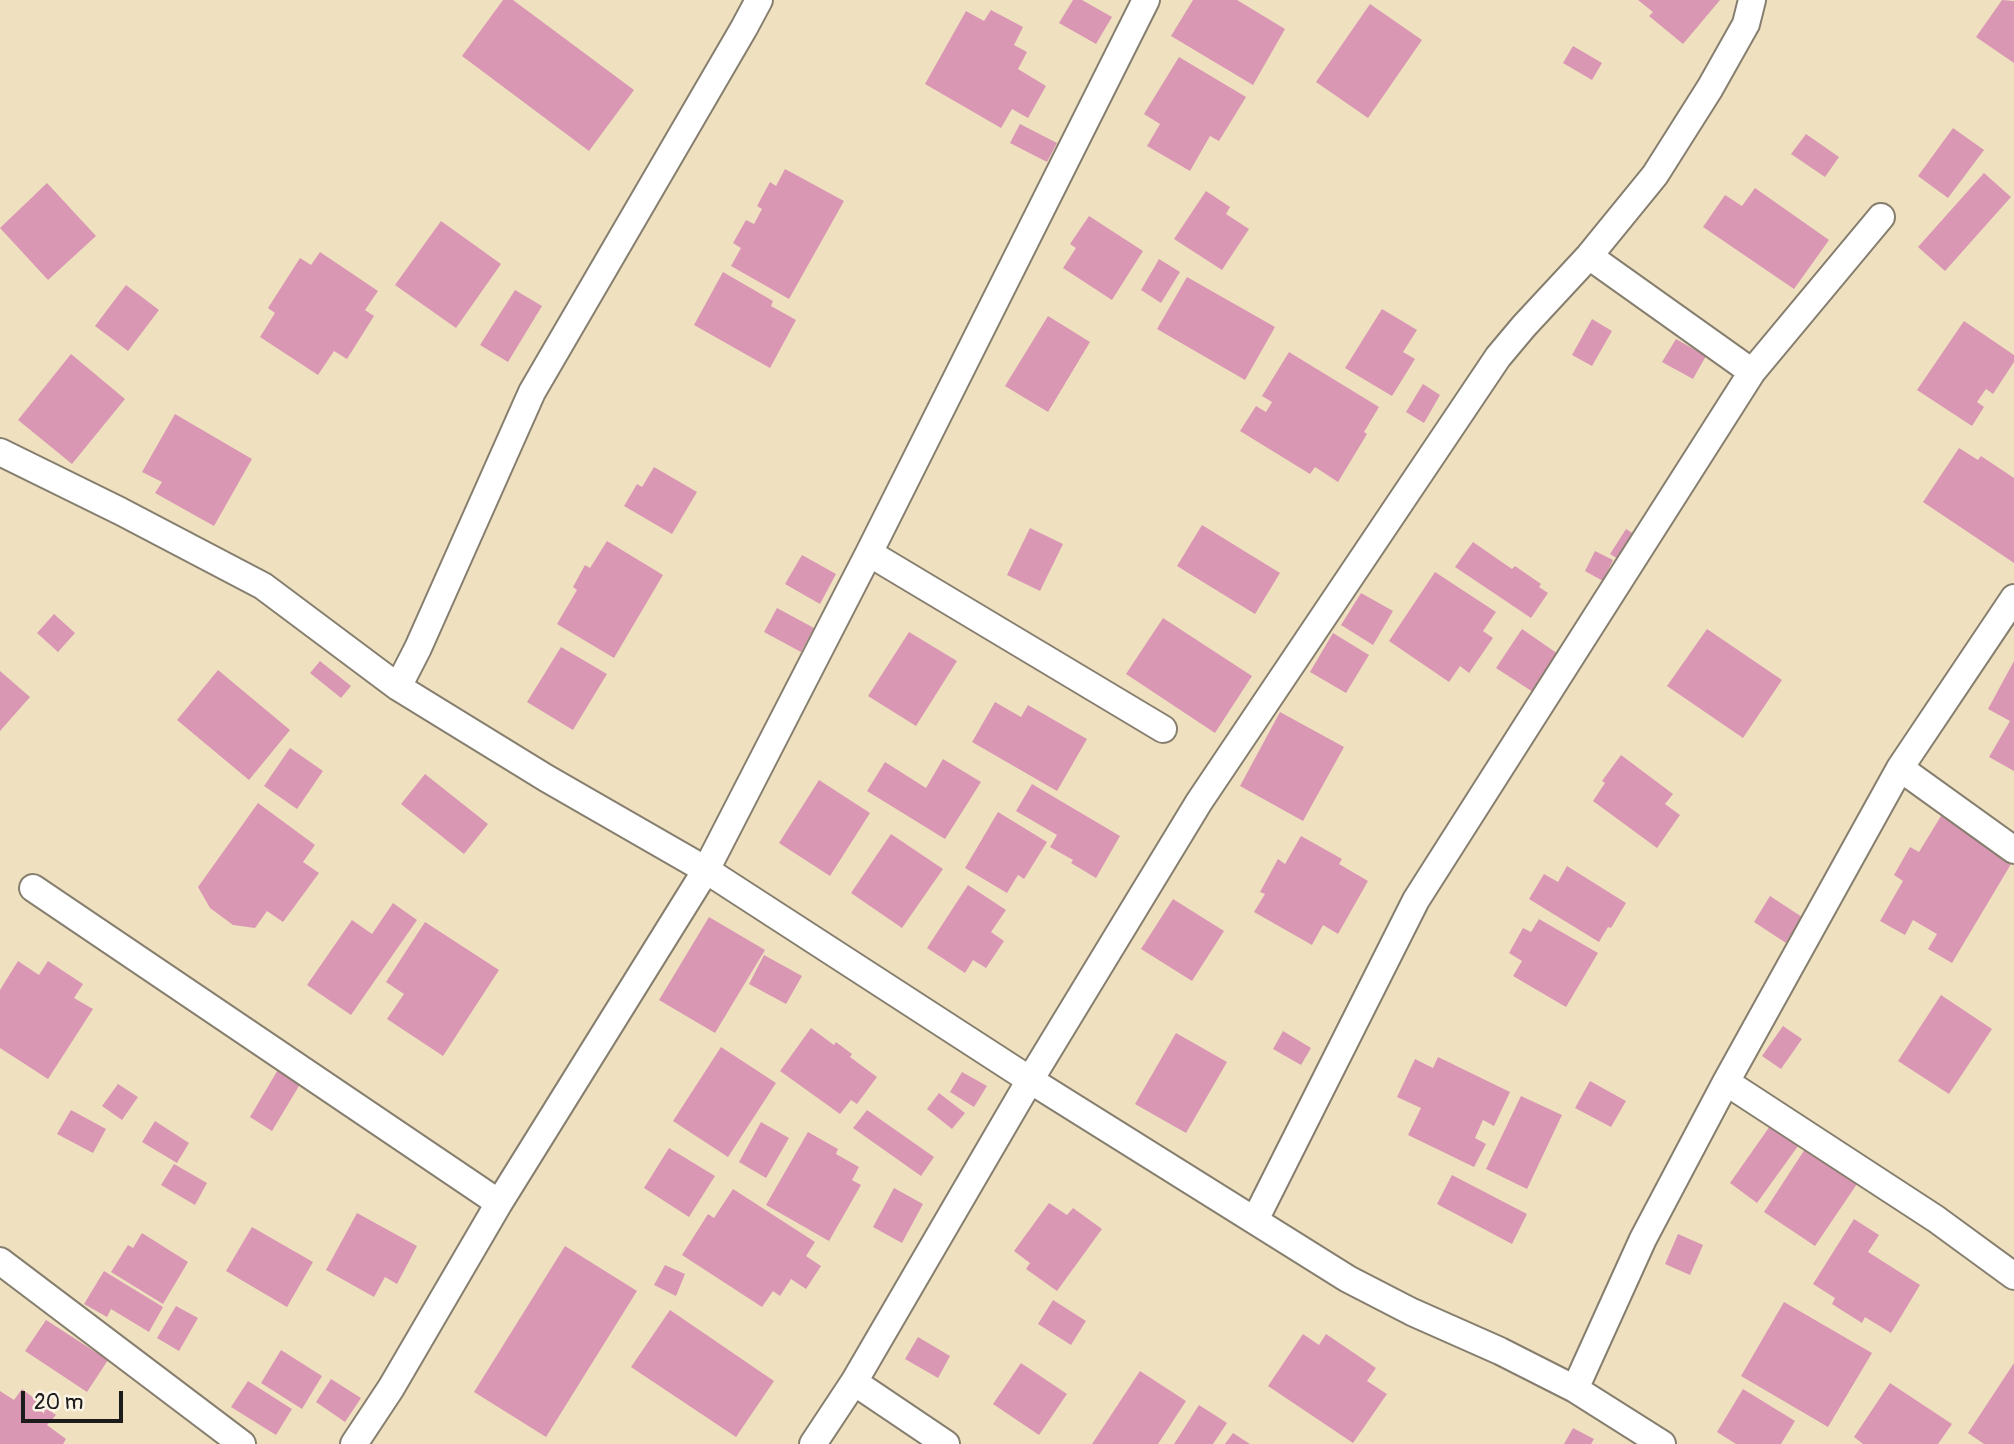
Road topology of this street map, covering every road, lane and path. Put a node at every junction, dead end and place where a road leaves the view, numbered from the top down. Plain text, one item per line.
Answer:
1 (758, 0) edge
2 (1146, 0) edge
3 (1752, 0) edge
4 (1881, 217) dead end
5 (1589, 256) junction
6 (1752, 372) junction
7 (0, 452) edge
8 (869, 552) junction
9 (2014, 598) edge
10 (398, 687) junction
11 (1163, 729) dead end
12 (1900, 768) junction
13 (2014, 850) edge
14 (705, 870) junction
15 (33, 888) dead end
16 (1030, 1080) junction
17 (1726, 1082) junction
18 (499, 1203) junction
19 (1255, 1220) junction
20 (0, 1261) edge
21 (2014, 1276) edge
22 (854, 1382) junction
23 (1575, 1389) junction
24 (242, 1444) edge
25 (354, 1444) edge
26 (813, 1444) edge
27 (946, 1444) edge
28 (1662, 1444) edge

1 - 10 street
2 - 8 street
3 - 5 street
4 - 6 street
5 - 6 street
5 - 16 street
6 - 19 street
7 - 10 street
8 - 11 street
8 - 14 street
9 - 12 street
10 - 14 street
12 - 13 street
12 - 17 street
14 - 16 street
14 - 18 street
15 - 18 street
16 - 19 street
16 - 22 street
17 - 21 street
17 - 23 street
18 - 25 street
19 - 23 street
20 - 24 street
22 - 26 street
22 - 27 street
23 - 28 street

